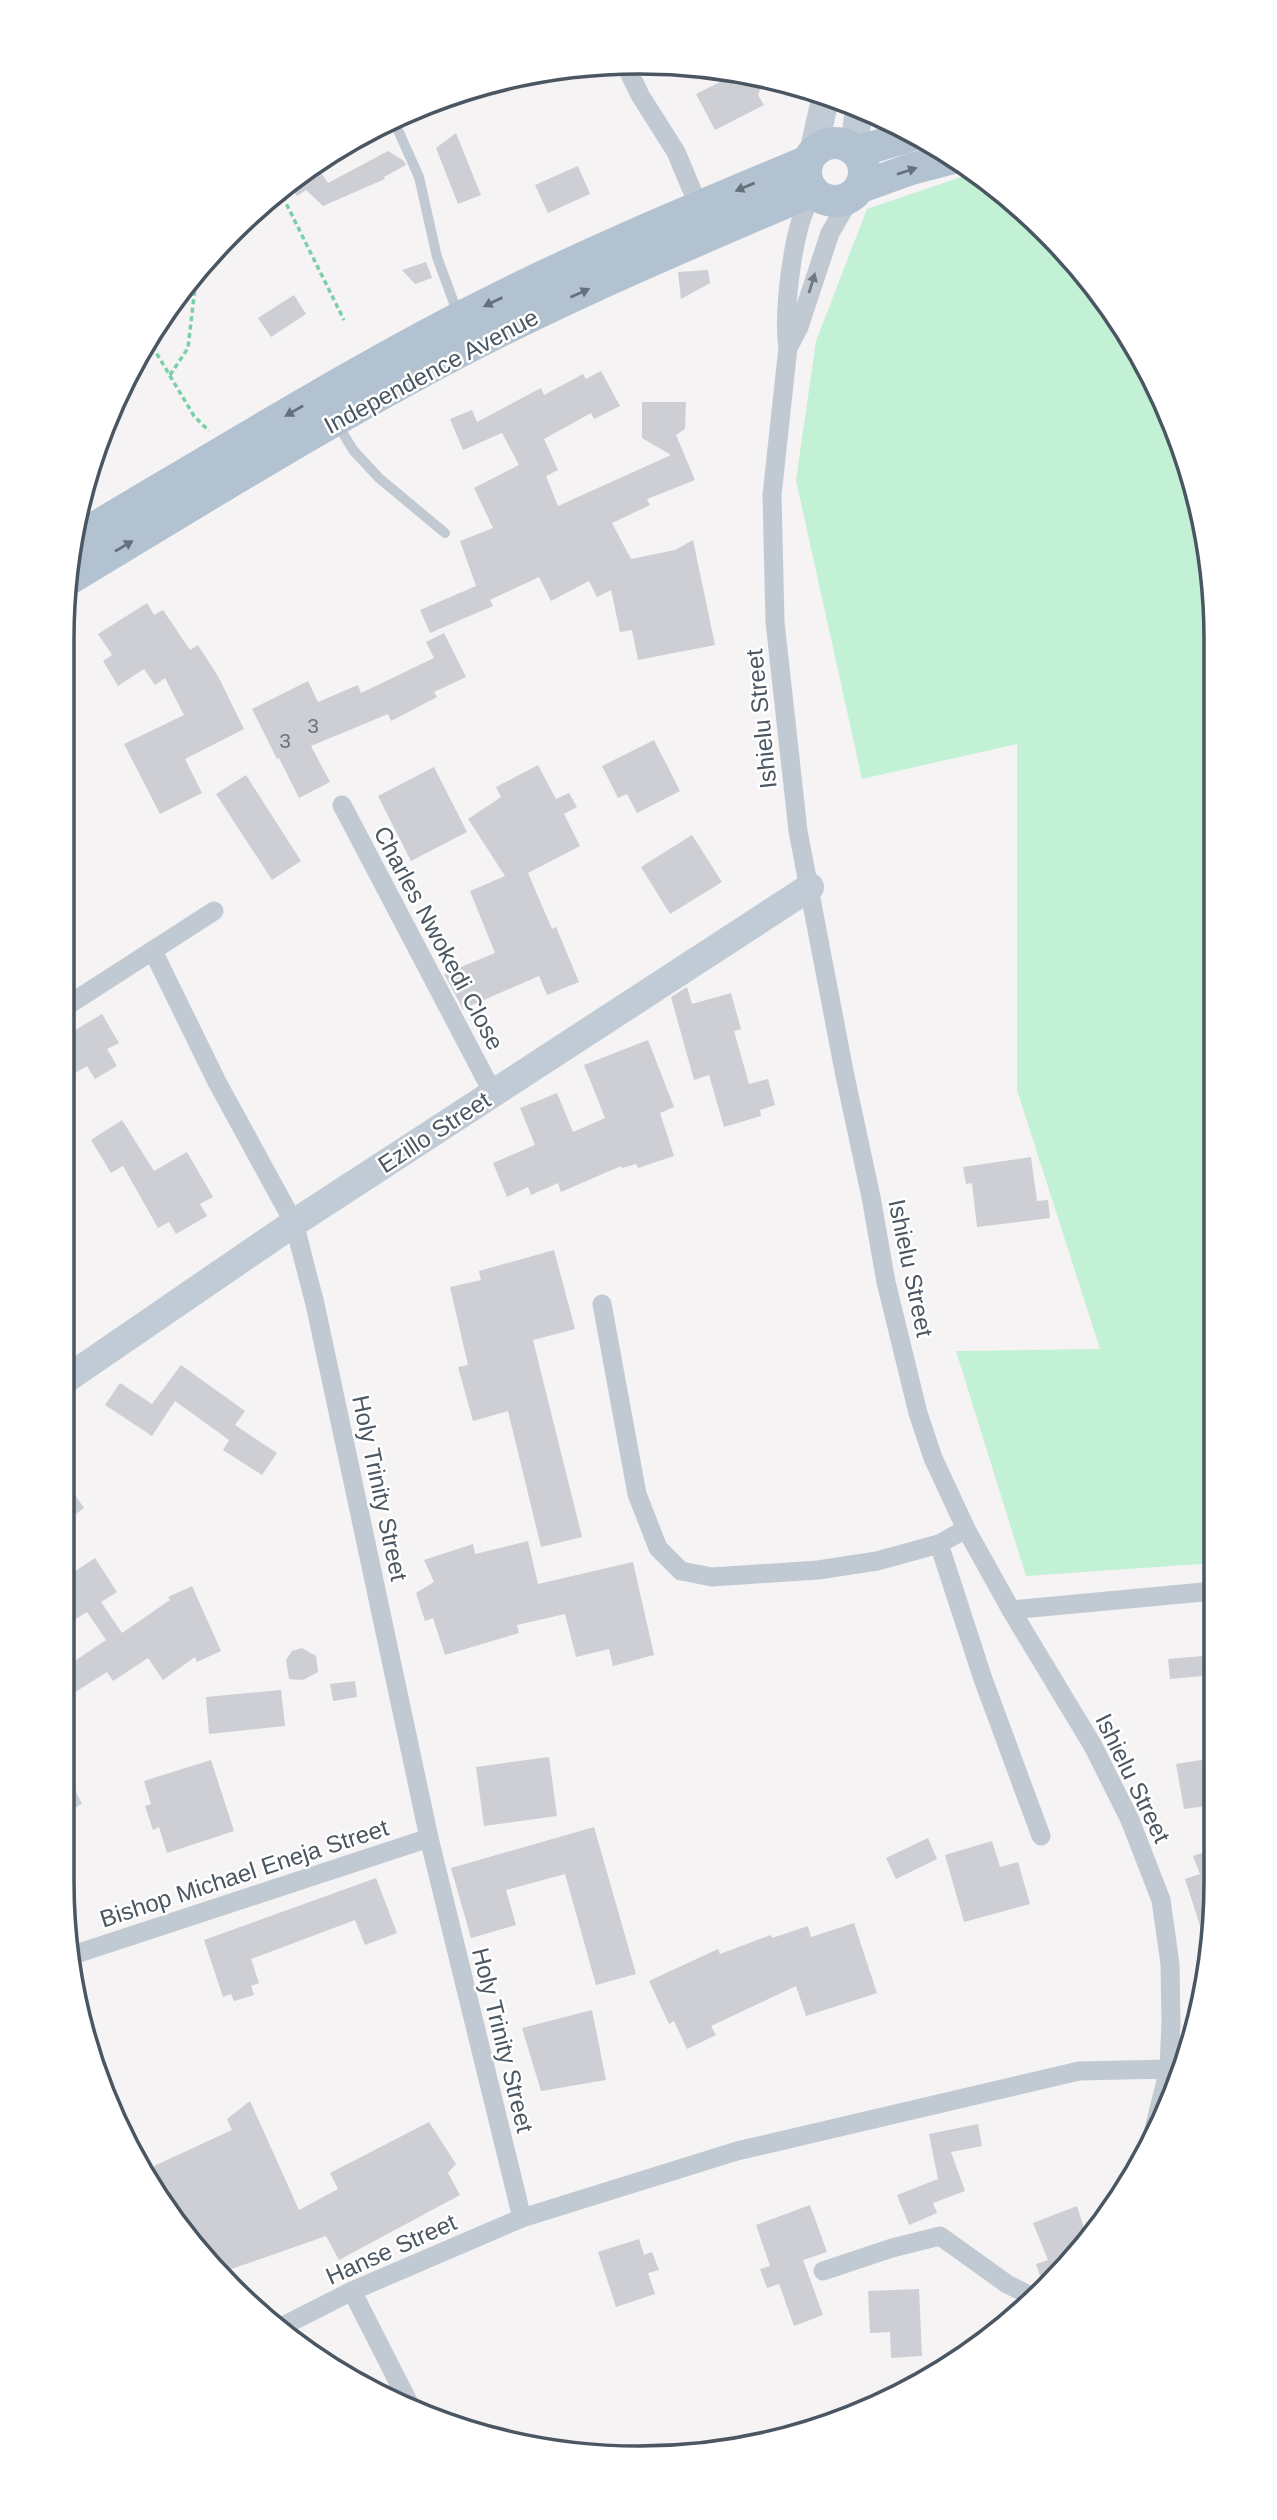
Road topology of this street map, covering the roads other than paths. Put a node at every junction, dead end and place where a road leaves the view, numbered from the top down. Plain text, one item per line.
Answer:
1 (630, 74) edge
2 (824, 105) edge
3 (858, 118) edge
4 (397, 128) edge
5 (900, 138) edge
6 (855, 150) junction
7 (940, 161) edge
8 (813, 175) junction
9 (856, 192) junction
10 (701, 223) junction
11 (459, 318) junction
12 (788, 347) junction
13 (336, 421) junction
14 (445, 533) dead end
15 (83, 535) edge
16 (77, 574) edge
17 (342, 806) dead end
18 (810, 887) junction
19 (214, 911) dead end
20 (153, 951) junction
21 (74, 1001) edge
22 (493, 1093) junction
23 (294, 1223) junction
24 (602, 1304) dead end
25 (74, 1374) edge
26 (966, 1529) junction
27 (939, 1544) junction
28 (1204, 1592) edge
29 (1011, 1610) junction
30 (1041, 1836) dead end
31 (429, 1838) junction
32 (78, 1954) edge
33 (1169, 2070) junction
34 (1166, 2082) edge
35 (522, 2218) junction
36 (823, 2271) dead end
37 (352, 2291) junction
38 (1025, 2293) edge
39 (287, 2324) edge
40 (405, 2395) edge

1 - 10 street
2 - 8 street
3 - 6 street
4 - 11 lane
5 - 6 main road, Independence Avenue
6 - 8 main road, Independence Avenue
6 - 9 main road
9 -> 7 main road, Independence Avenue
8 - 9 main road, Independence Avenue
8 - 10 main road, Independence Avenue
8 - 12 street
12 -> 9 street
10 -> 11 main road, Independence Avenue
13 -> 10 main road, Independence Avenue
11 -> 15 main road, Independence Avenue
12 - 18 street, Ishielu Street
13 - 14 lane
16 -> 13 main road, Independence Avenue
17 - 22 street, Charles Nwokedi Close
18 - 22 street, Ezillo Street
18 - 26 street, Ishielu Street
19 - 20 street
20 - 21 street
20 - 23 street, Holy Trinity Street
22 - 23 street, Ezillo Street
23 - 25 street, Ezillo Street
23 - 31 street, Holy Trinity Street
24 - 27 street
26 - 27 street
26 - 29 street, Ishielu Street
27 - 30 street
28 - 29 street
29 - 33 street, Ishielu Street
31 - 32 street, Bishop Michael Eneja Street
31 - 35 street, Holy Trinity Street
33 - 34 street, Ishielu Street
33 - 35 street
35 - 37 street, Hanse Street
36 - 38 street
37 - 39 street, Hanse Street
37 - 40 street

